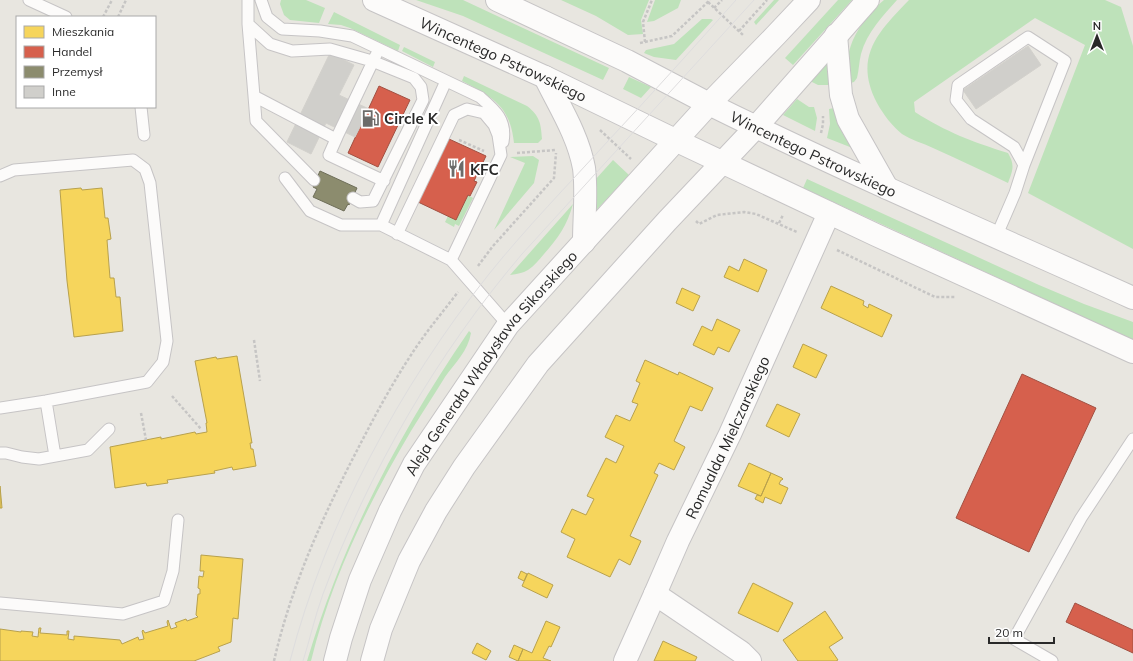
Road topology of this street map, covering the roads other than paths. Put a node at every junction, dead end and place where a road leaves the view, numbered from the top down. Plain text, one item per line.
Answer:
1 (29, 0) edge
2 (248, 0) edge
3 (261, 0) edge
4 (374, 0) edge
5 (497, 0) edge
6 (809, 0) edge
7 (868, 0) edge
8 (64, 16) edge
9 (248, 24) junction
10 (836, 35) junction
11 (379, 49) junction
12 (372, 61) junction
13 (545, 77) junction
14 (446, 81) junction
15 (422, 87) junction
16 (254, 96) junction
17 (709, 104) junction
18 (436, 105) junction
19 (141, 108) edge
20 (756, 127) junction
21 (144, 135) dead end
22 (337, 137) junction
23 (675, 140) junction
24 (507, 154) junction
25 (722, 162) junction
26 (1024, 165) junction
27 (0, 176) edge
28 (285, 178) dead end
29 (314, 180) dead end
30 (384, 181) junction
31 (887, 188) junction
32 (353, 198) dead end
33 (373, 201) junction
34 (389, 208) junction
35 (829, 213) junction
36 (406, 216) junction
37 (381, 225) junction
38 (398, 234) junction
39 (996, 237) junction
40 (584, 242) junction
41 (451, 260) junction
42 (1133, 298) edge
43 (508, 325) junction
44 (1133, 352) edge
45 (46, 401) junction
46 (0, 408) edge
47 (109, 429) dead end
48 (1133, 439) edge
49 (0, 453) edge
50 (55, 456) junction
51 (178, 520) dead end
52 (655, 594) junction
53 (0, 603) edge
54 (335, 661) edge
55 (372, 661) edge
56 (625, 661) edge
57 (750, 661) edge
58 (1052, 661) edge

1 - 8 lane
2 - 9 lane
3 - 11 lane
4 - 13 main road, Wincentego Pstrowskiego
5 - 17 main road, Wincentego Pstrowskiego
6 - 17 main road, Aleja Generała Władysława Sikorskiego
7 - 10 main road
9 - 12 lane
9 - 16 lane
10 - 20 main road
10 - 31 main road
11 - 12 lane
11 - 14 lane
12 - 15 lane
12 - 22 lane
13 - 23 main road, Wincentego Pstrowskiego
13 - 40 main road
14 - 18 lane
14 - 24 lane
15 - 18 lane
15 - 30 lane
16 - 22 lane
16 - 29 lane
17 - 20 main road, Wincentego Pstrowskiego
17 - 23 main road, Aleja Generała Władysława Sikorskiego
18 - 34 lane
19 - 21 lane
20 - 25 main road
20 - 31 main road, Wincentego Pstrowskiego
22 - 30 lane
23 - 25 main road, Wincentego Pstrowskiego
23 - 40 main road, Aleja Generała Władysława Sikorskiego
24 - 36 lane
24 - 41 lane
25 - 35 main road
25 - 55 main road
26 - 26 lane
26 - 39 lane
27 - 45 lane
28 - 37 lane
30 - 33 lane
31 - 39 main road, Wincentego Pstrowskiego
32 - 33 lane
33 - 34 lane
34 - 36 lane
34 - 37 lane
35 - 44 main road
35 - 52 main road, Romualda Mielczarskiego
36 - 38 lane
37 - 38 lane
38 - 41 lane
39 - 42 main road, Wincentego Pstrowskiego
40 - 43 main road, Aleja Generała Władysława Sikorskiego
41 - 43 lane
43 - 54 main road, Aleja Generała Władysława Sikorskiego
45 - 46 lane
45 - 50 lane
47 - 50 lane
48 - 58 lane
49 - 50 lane
51 - 53 lane
52 - 56 main road, Romualda Mielczarskiego
52 - 57 main road

